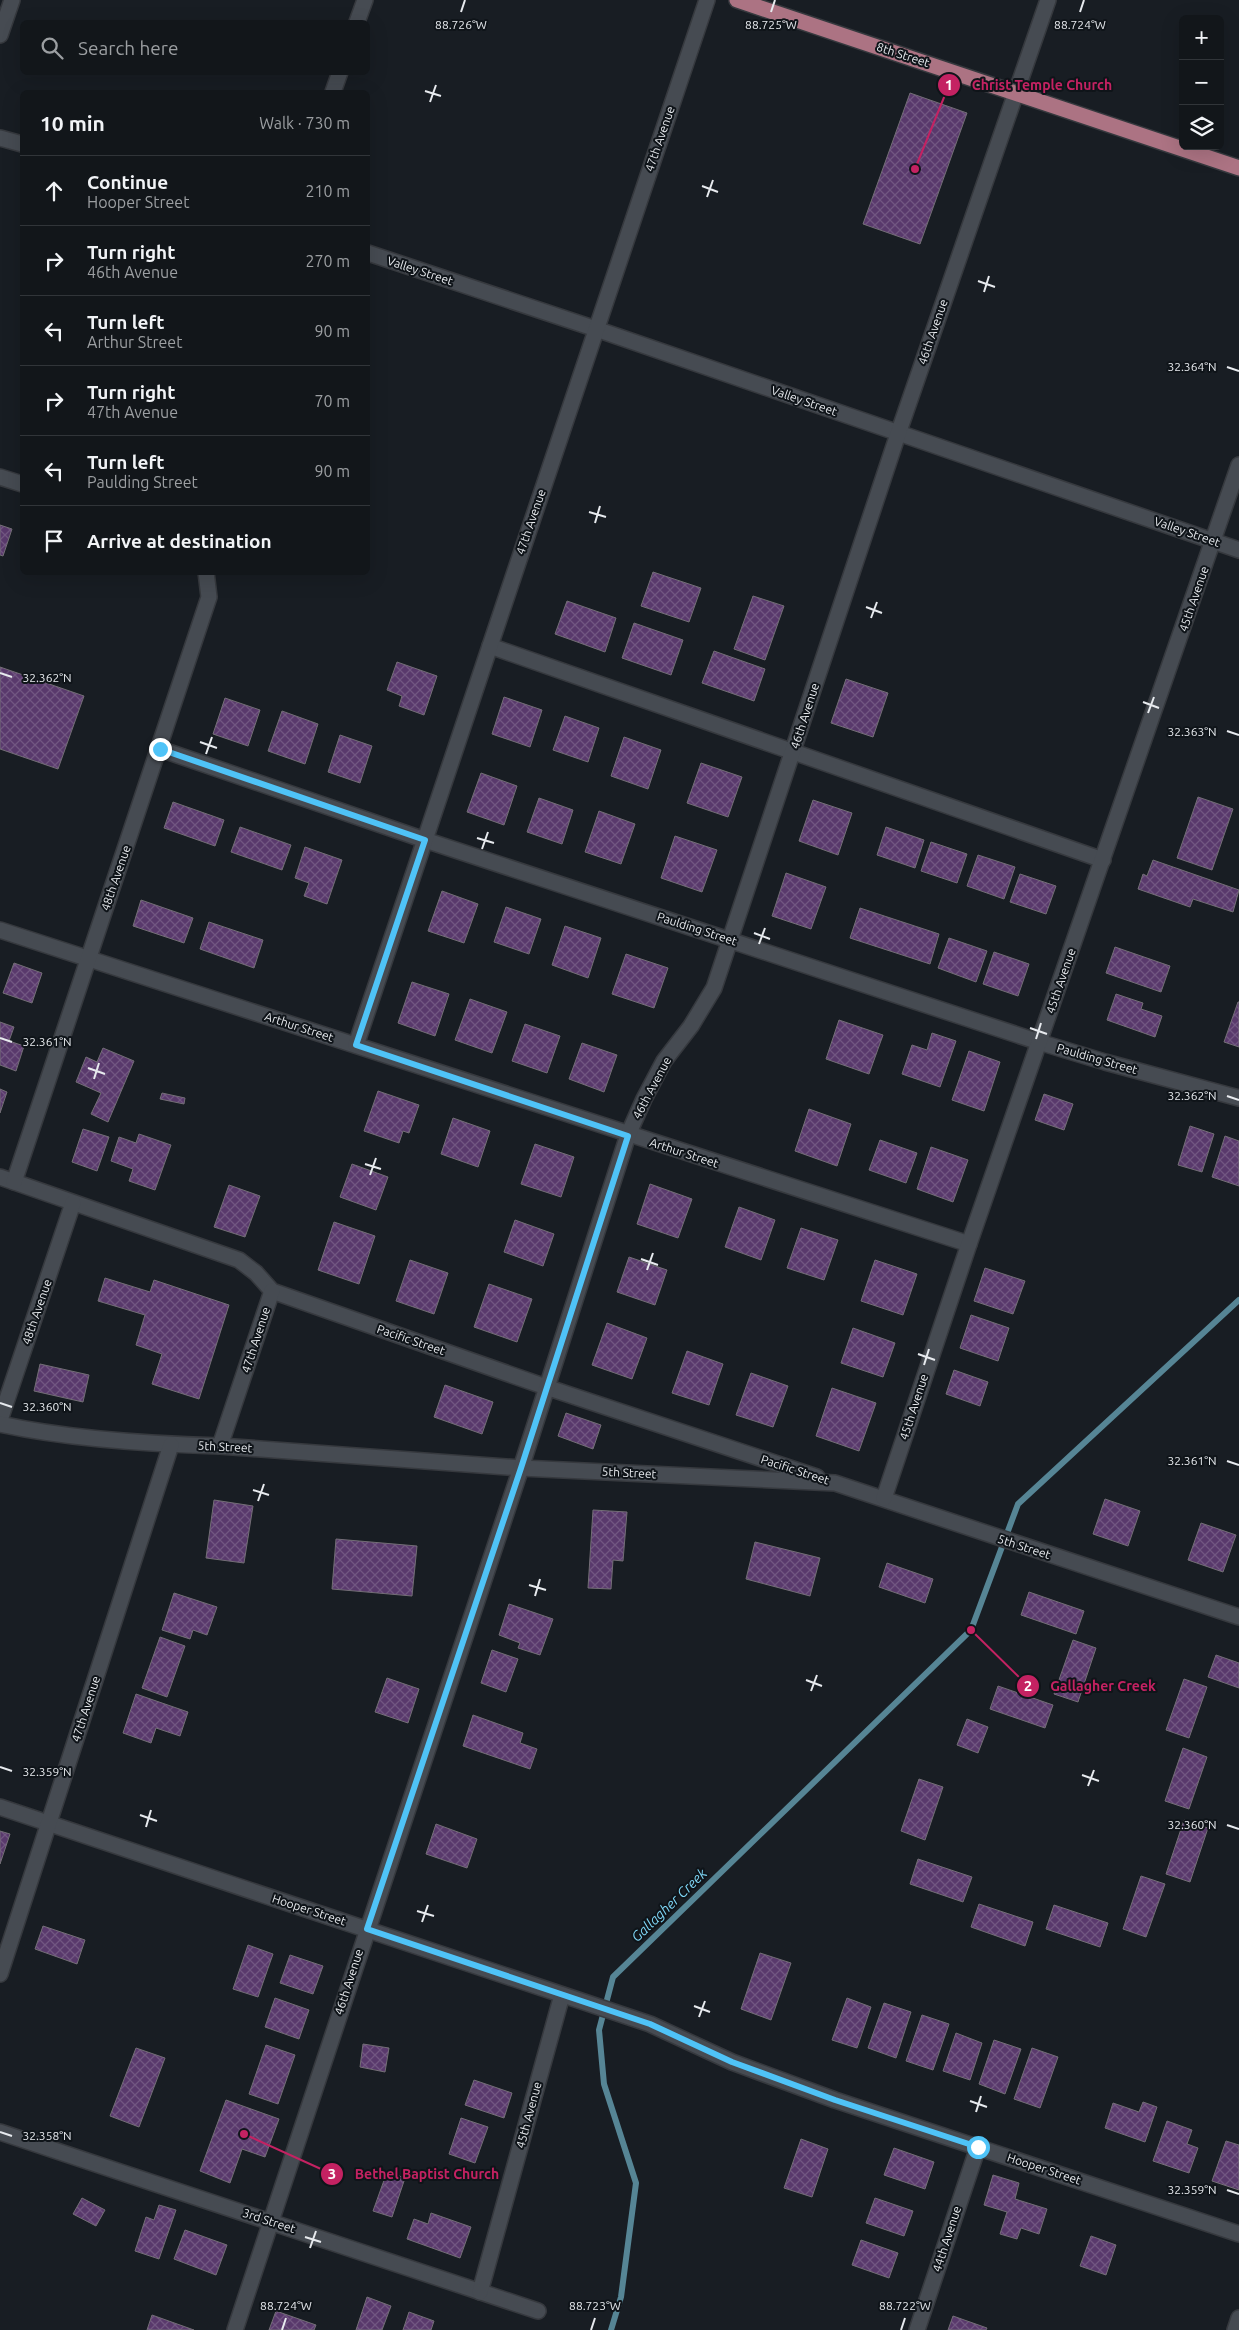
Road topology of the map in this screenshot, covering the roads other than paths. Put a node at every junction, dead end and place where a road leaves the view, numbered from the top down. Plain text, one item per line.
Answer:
1 (12, 0) edge
2 (365, 0) edge
3 (707, 0) edge
4 (737, 0) edge
5 (1048, 0) edge
6 (358, 20) edge
7 (0, 35) edge
8 (339, 75) edge
9 (334, 90) edge
10 (1016, 93) junction
11 (0, 138) edge
12 (20, 143) edge
13 (1239, 168) edge
14 (370, 254) edge
15 (596, 329) junction
16 (898, 434) junction
17 (1239, 465) edge
18 (0, 477) edge
19 (20, 483) edge
20 (1214, 542) junction
21 (1239, 550) edge
22 (206, 575) edge
23 (490, 646) junction
24 (160, 749) junction
25 (793, 752) junction
26 (425, 840) junction
27 (1103, 860) junction
28 (0, 930) edge
29 (731, 940) junction
30 (89, 960) junction
31 (1040, 1042) junction
32 (356, 1045) junction
33 (1239, 1098) edge
34 (628, 1136) junction
35 (7, 1179) edge
36 (73, 1203) junction
37 (968, 1244) junction
38 (272, 1291) junction
39 (546, 1387) junction
40 (0, 1422) edge
41 (171, 1445) junction
42 (220, 1446) junction
43 (521, 1468) junction
44 (835, 1483) junction
45 (884, 1498) junction
46 (1239, 1617) edge
47 (0, 1807) edge
48 (49, 1824) junction
49 (367, 1929) junction
50 (0, 1974) edge
51 (562, 1995) junction
52 (0, 2132) edge
53 (978, 2147) junction
54 (271, 2222) junction
55 (1239, 2234) edge
56 (480, 2292) junction
57 (538, 2311) dead end
58 (1239, 2318) edge
59 (235, 2330) edge
60 (917, 2330) edge
61 (1235, 2330) edge

1 - 7 street
2 - 6 street
3 - 15 street, 47th Avenue
4 - 10 main road, 8th Street
5 - 10 street, 46th Avenue
8 - 9 street
10 - 13 main road, 8th Street
10 - 16 street, 46th Avenue
11 - 12 street
14 - 15 street, Valley Street
15 - 16 street, Valley Street
15 - 23 street, 47th Avenue
16 - 20 street, Valley Street
16 - 25 street, 46th Avenue
17 - 20 street, 45th Avenue
18 - 19 street
20 - 21 street, Valley Street
20 - 27 street, 45th Avenue
22 - 24 street, 48th Avenue
23 - 25 street
23 - 26 street, 47th Avenue
24 - 26 street, Paulding Street
24 - 30 street, 48th Avenue
25 - 27 street
25 - 29 street, 46th Avenue
26 - 29 street, Paulding Street
26 - 32 street, 47th Avenue
27 - 31 street, 45th Avenue
28 - 30 street, Arthur Street
29 - 31 street, Paulding Street
29 - 34 street, 46th Avenue
30 - 32 street, Arthur Street
30 - 35 street, 48th Avenue
31 - 33 street, Paulding Street
31 - 37 street, 45th Avenue
32 - 34 street, Arthur Street
34 - 37 street, Arthur Street
34 - 39 street, 46th Avenue
35 - 36 street, Pacific Street
36 - 38 street, Pacific Street
36 - 40 street, 48th Avenue
37 - 45 street, 45th Avenue
38 - 39 street, Pacific Street
38 - 42 street, 47th Avenue
39 - 43 street, 46th Avenue
39 - 44 street, Pacific Street
40 - 41 street, 5th Street
41 - 42 street, 5th Street
41 - 48 street, 47th Avenue
42 - 43 street, 5th Street
43 - 44 street, 5th Street
43 - 49 street, 46th Avenue
44 - 45 street, 5th Street
45 - 46 street, 5th Street
47 - 48 street, Hooper Street
48 - 49 street, Hooper Street
48 - 50 street, 47th Avenue
49 - 51 street, Hooper Street
49 - 54 street, 46th Avenue
51 - 53 street, Hooper Street
51 - 56 street, 45th Avenue
52 - 54 street, 3rd Street
53 - 55 street, Hooper Street
53 - 60 street, 44th Avenue
54 - 56 street, 3rd Street
54 - 59 street, 46th Avenue
56 - 57 street, 3rd Street
58 - 61 street

